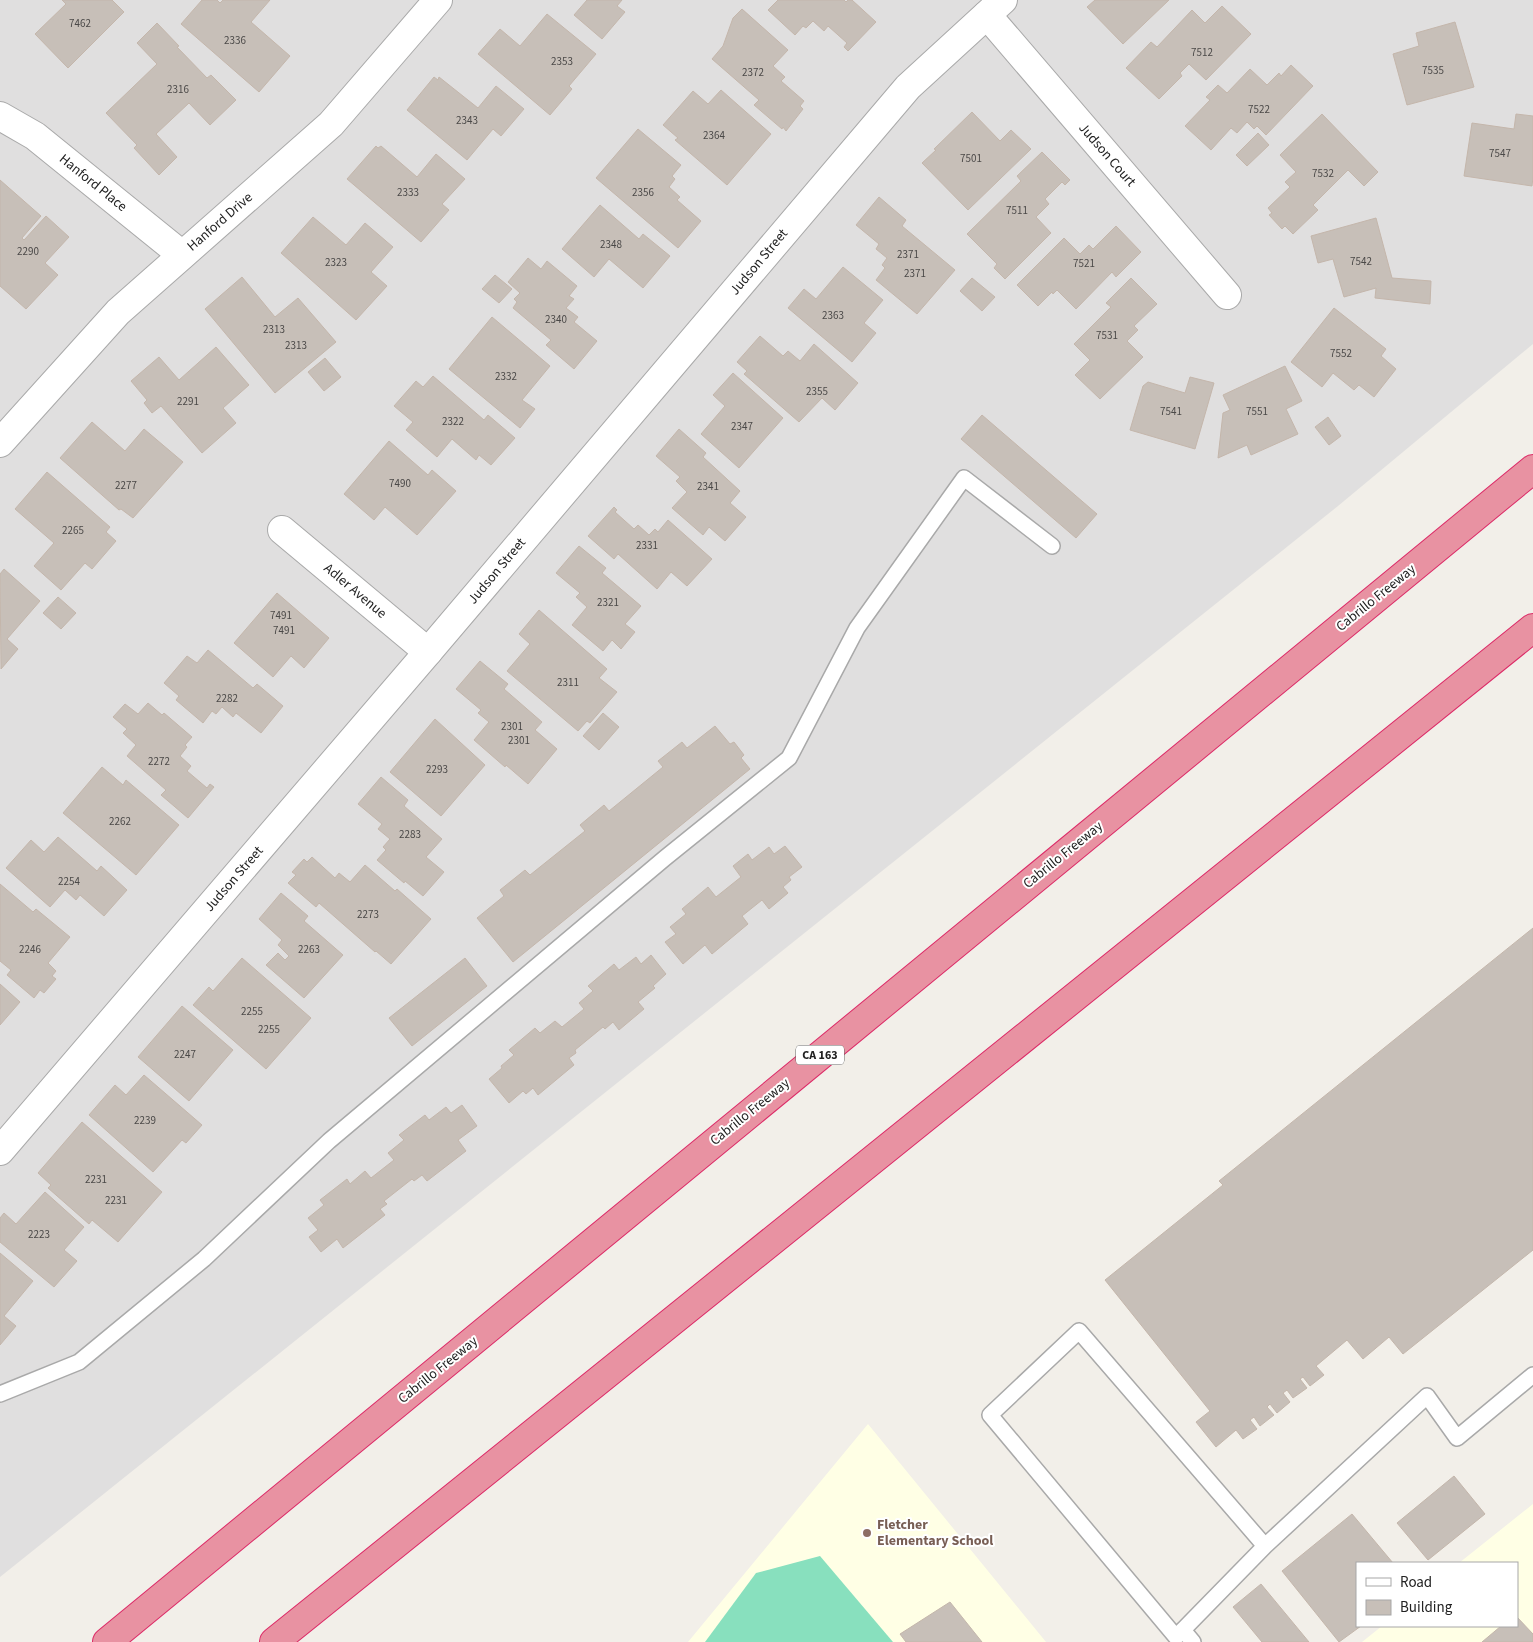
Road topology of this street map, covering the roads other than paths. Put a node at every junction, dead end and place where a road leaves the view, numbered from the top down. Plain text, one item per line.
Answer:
1 (438, 0) edge
2 (995, 7) edge
3 (0, 116) edge
4 (182, 255) junction
5 (1228, 295) dead end
6 (0, 443) edge
7 (1533, 469) edge
8 (282, 530) dead end
9 (1052, 546) dead end
10 (1533, 628) edge
11 (428, 652) junction
12 (0, 1151) edge
13 (1533, 1375) edge
14 (0, 1394) edge
15 (1265, 1546) junction
16 (1183, 1630) junction
17 (107, 1642) edge
18 (274, 1642) edge
19 (1193, 1642) edge

1 - 4 street, Hanford Drive
2 - 5 street, Judson Court
2 - 11 street, Judson Street
3 - 4 street, Hanford Place
4 - 6 street, Hanford Drive
7 - 17 highway, Cabrillo Freeway / CA 163
8 - 11 street, Adler Avenue
9 - 14 lane
10 - 18 highway
11 - 12 street, Judson Street
13 - 15 lane
15 - 16 lane
15 - 16 lane
16 - 19 lane

